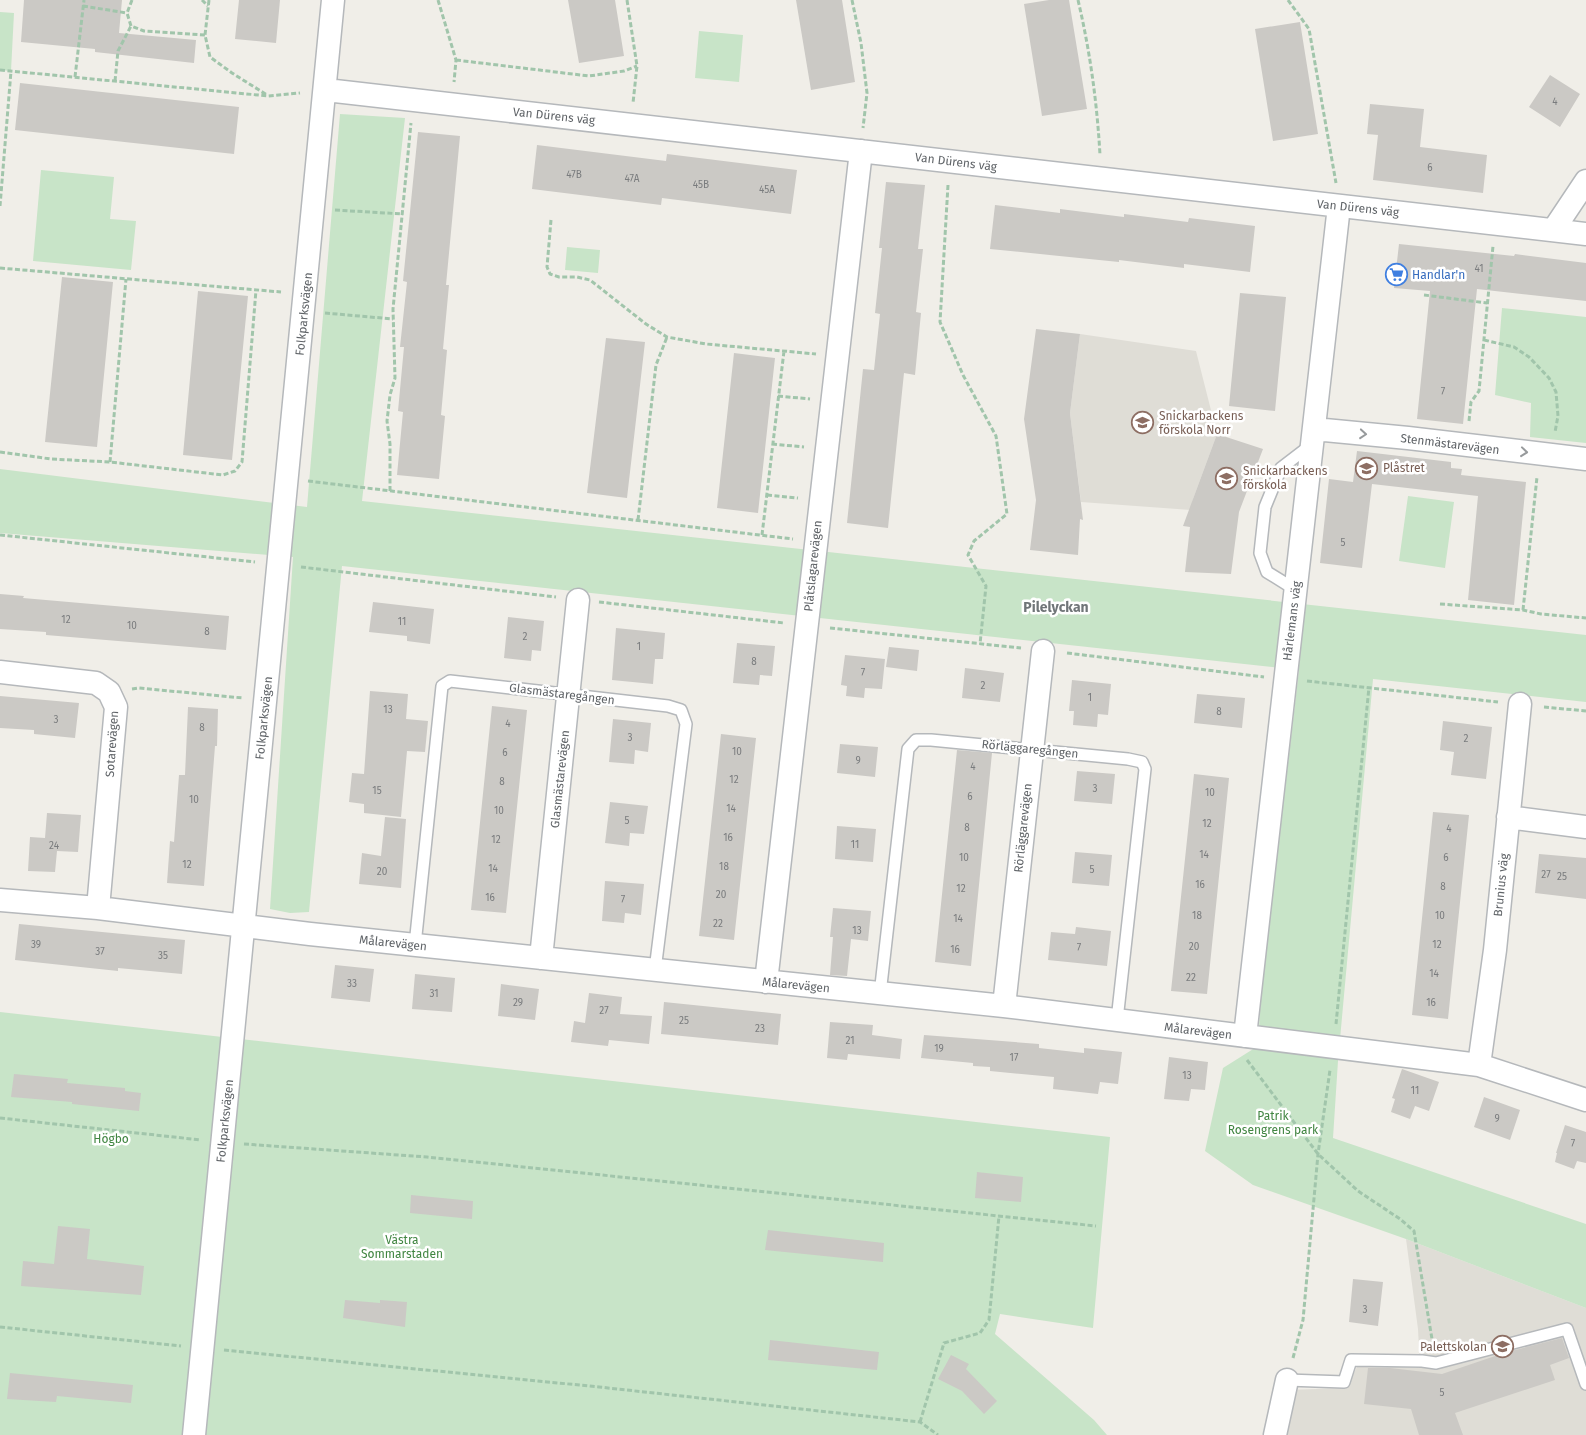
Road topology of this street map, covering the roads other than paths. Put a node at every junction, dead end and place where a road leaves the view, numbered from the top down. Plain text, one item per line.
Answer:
1 (333, 0) edge
2 (326, 90) junction
3 (861, 151) junction
4 (1586, 181) edge
5 (1339, 206) junction
6 (1554, 229) junction
7 (1586, 234) edge
8 (1313, 436) junction
9 (1586, 459) edge
10 (1296, 590) junction
11 (578, 600) road end
12 (1043, 651) road end
13 (0, 672) edge
14 (569, 696) junction
15 (1520, 704) road end
16 (1031, 750) junction
17 (1508, 817) junction
18 (1586, 827) edge
19 (0, 900) edge
20 (98, 908) junction
21 (244, 927) junction
22 (415, 945) junction
23 (540, 958) junction
24 (655, 970) junction
25 (766, 982) junction
26 (880, 994) junction
27 (1004, 1006) junction
28 (1117, 1020) junction
29 (1236, 1035) junction
30 (1479, 1065) junction
31 (1586, 1100) edge
32 (1287, 1380) joint
33 (1586, 1384) edge
34 (194, 1435) edge
35 (1275, 1435) edge

1 - 2 street, Folkparksvägen
2 - 3 street, Van Dürens väg
2 - 21 street, Folkparksvägen
3 - 5 street, Van Dürens väg
3 - 25 street, Plåtslagarevägen
4 - 6 street
5 - 6 street, Van Dürens väg
5 - 8 street, Hårlemans väg
6 - 7 street, Van Dürens väg
8 -> 9 street, Stenmästarevägen
8 - 10 street, Hårlemans väg
8 - 10 lane
10 - 29 street, Hårlemans väg
11 - 14 street, Glasmästarevägen
12 - 16 street, Rörläggarevägen
13 - 20 street, Sotarevägen
14 - 22 lane, Glasmästaregången
14 - 23 street, Glasmästarevägen
14 - 24 lane, Glasmästaregången
15 - 17 street, Brunius väg
16 - 26 lane, Rörläggaregången
16 - 27 street, Rörläggarevägen
16 - 28 lane, Rörläggaregången
17 - 18 street
17 - 30 street, Brunius väg
19 - 20 street, Målarevägen
20 - 21 street, Målarevägen
21 - 22 street, Målarevägen
21 - 34 street, Folkparksvägen
22 - 23 street, Målarevägen
23 - 24 street, Målarevägen
24 - 25 street, Målarevägen
25 - 26 street, Målarevägen
26 - 27 street, Målarevägen
27 - 28 street, Målarevägen
28 - 29 street, Målarevägen
29 - 30 street, Målarevägen
30 - 31 street, Målarevägen
32 - 33 lane
32 - 35 street

